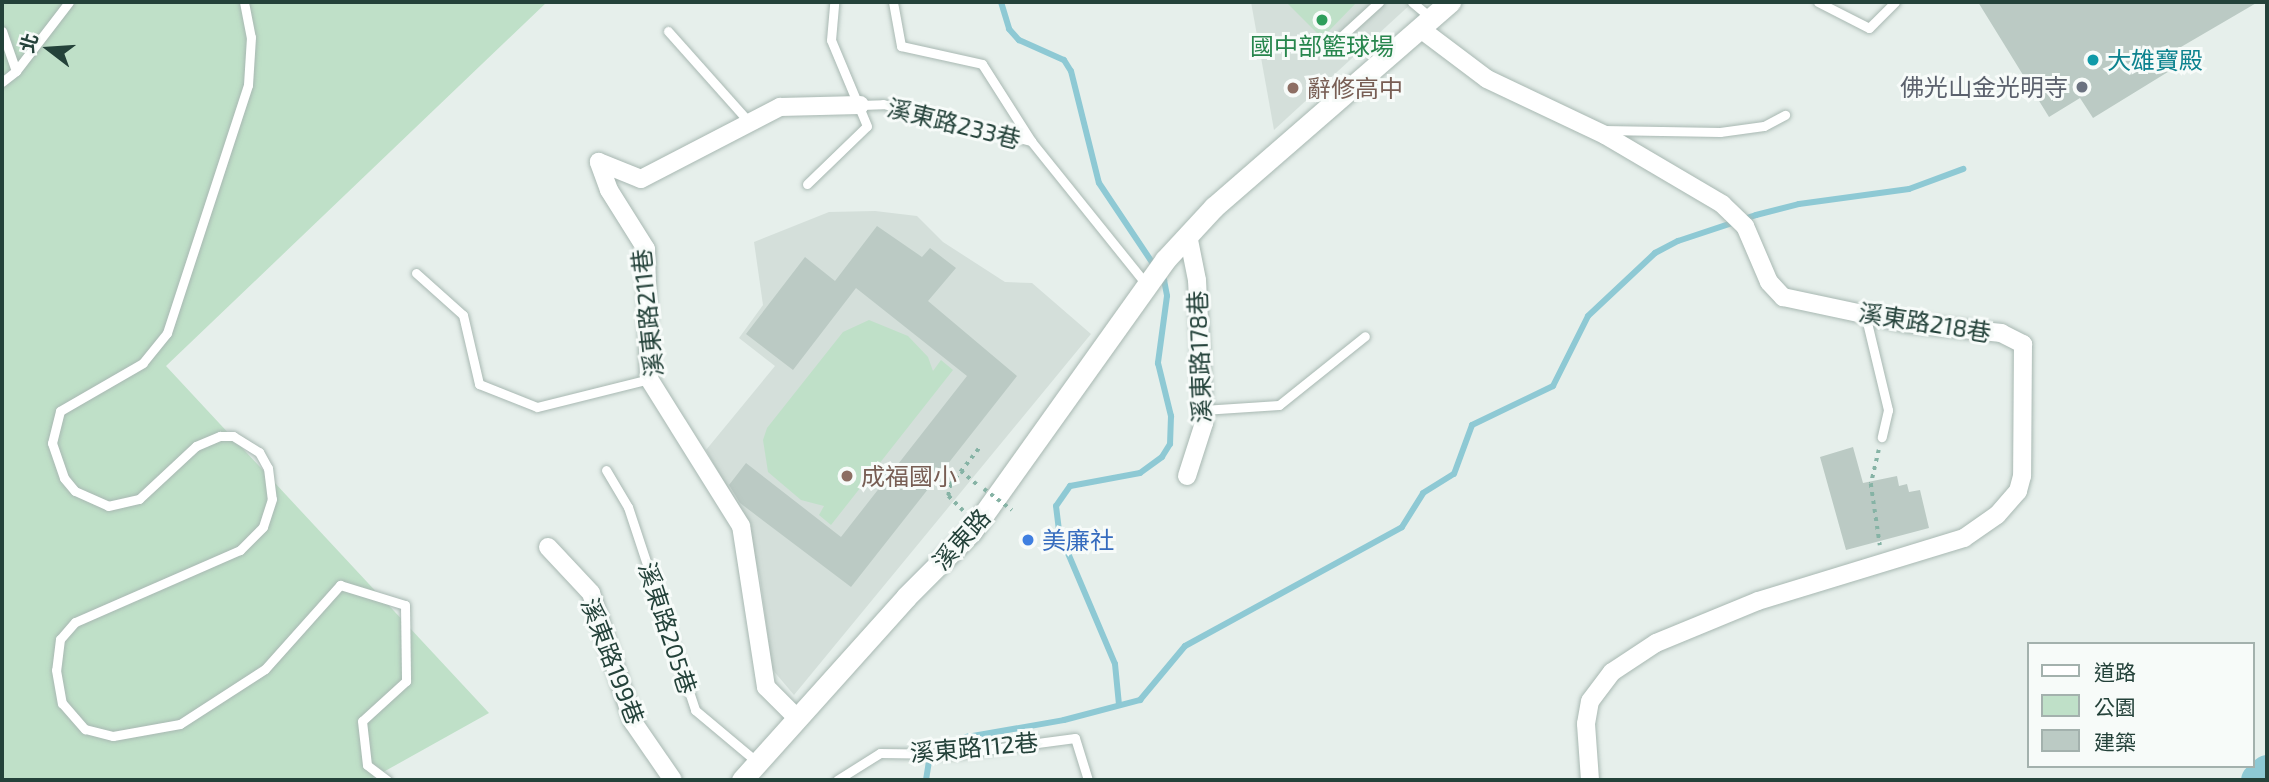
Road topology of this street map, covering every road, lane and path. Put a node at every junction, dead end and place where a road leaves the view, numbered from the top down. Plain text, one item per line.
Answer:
1 (69, 2) edge
2 (244, 2) edge
3 (834, 2) edge
4 (892, 2) edge
5 (1379, 2) edge
6 (1412, 2) edge
7 (1450, 2) edge
8 (1818, 2) edge
9 (1895, 2) edge
10 (1427, 25) junction
11 (2, 31) edge
12 (668, 31) dead end
13 (1334, 44) dead end
14 (16, 71) junction
15 (2, 82) edge
16 (860, 105) junction
17 (1785, 116) dead end
18 (750, 123) junction
19 (1594, 130) junction
20 (1031, 141) junction
21 (807, 184) dead end
22 (1188, 235) junction
23 (416, 273) dead end
24 (1155, 274) junction
25 (1865, 314) junction
26 (1365, 336) dead end
27 (649, 379) junction
28 (1203, 410) junction
29 (1882, 437) joint
30 (979, 448) dead end
31 (606, 470) dead end
32 (963, 473) junction
33 (1187, 476) dead end
34 (953, 502) dead end
35 (1012, 510) dead end
36 (548, 547) dead end
37 (1883, 562) junction
38 (797, 718) junction
39 (759, 763) junction
40 (387, 780) edge
41 (673, 780) edge
42 (743, 780) edge
43 (837, 780) edge
44 (1088, 780) edge
45 (1590, 780) edge

1 - 14 lane
2 - 40 lane
3 - 16 lane
4 - 20 lane
5 - 13 lane
6 - 10 lane
7 - 10 main road, 溪東路
8 - 9 lane
10 - 19 street, 溪東路218巷
10 - 22 main road, 溪東路
11 - 14 lane
12 - 18 lane
14 - 15 lane
16 - 18 street, 溪東路211巷
16 - 20 lane, 溪東路233巷
16 - 21 lane
17 - 19 lane
18 - 27 street, 溪東路211巷
19 - 25 street, 溪東路218巷
20 - 24 lane, 溪東路233巷
22 - 24 main road, 溪東路
22 - 28 street, 溪東路178巷
23 - 27 lane
24 - 38 main road, 溪東路
25 - 29 lane
25 - 37 street, 溪東路218巷
26 - 28 lane
27 - 38 street, 溪東路211巷
28 - 33 street, 溪東路178巷
29 - 37 path
30 - 32 path
31 - 39 lane, 溪東路205巷
32 - 34 path
32 - 35 path, bridge
36 - 41 street, 溪東路199巷
37 - 45 street, 溪東路218巷
38 - 39 main road, 溪東路
39 - 42 main road, 溪東路
43 - 44 lane, 溪東路112巷

